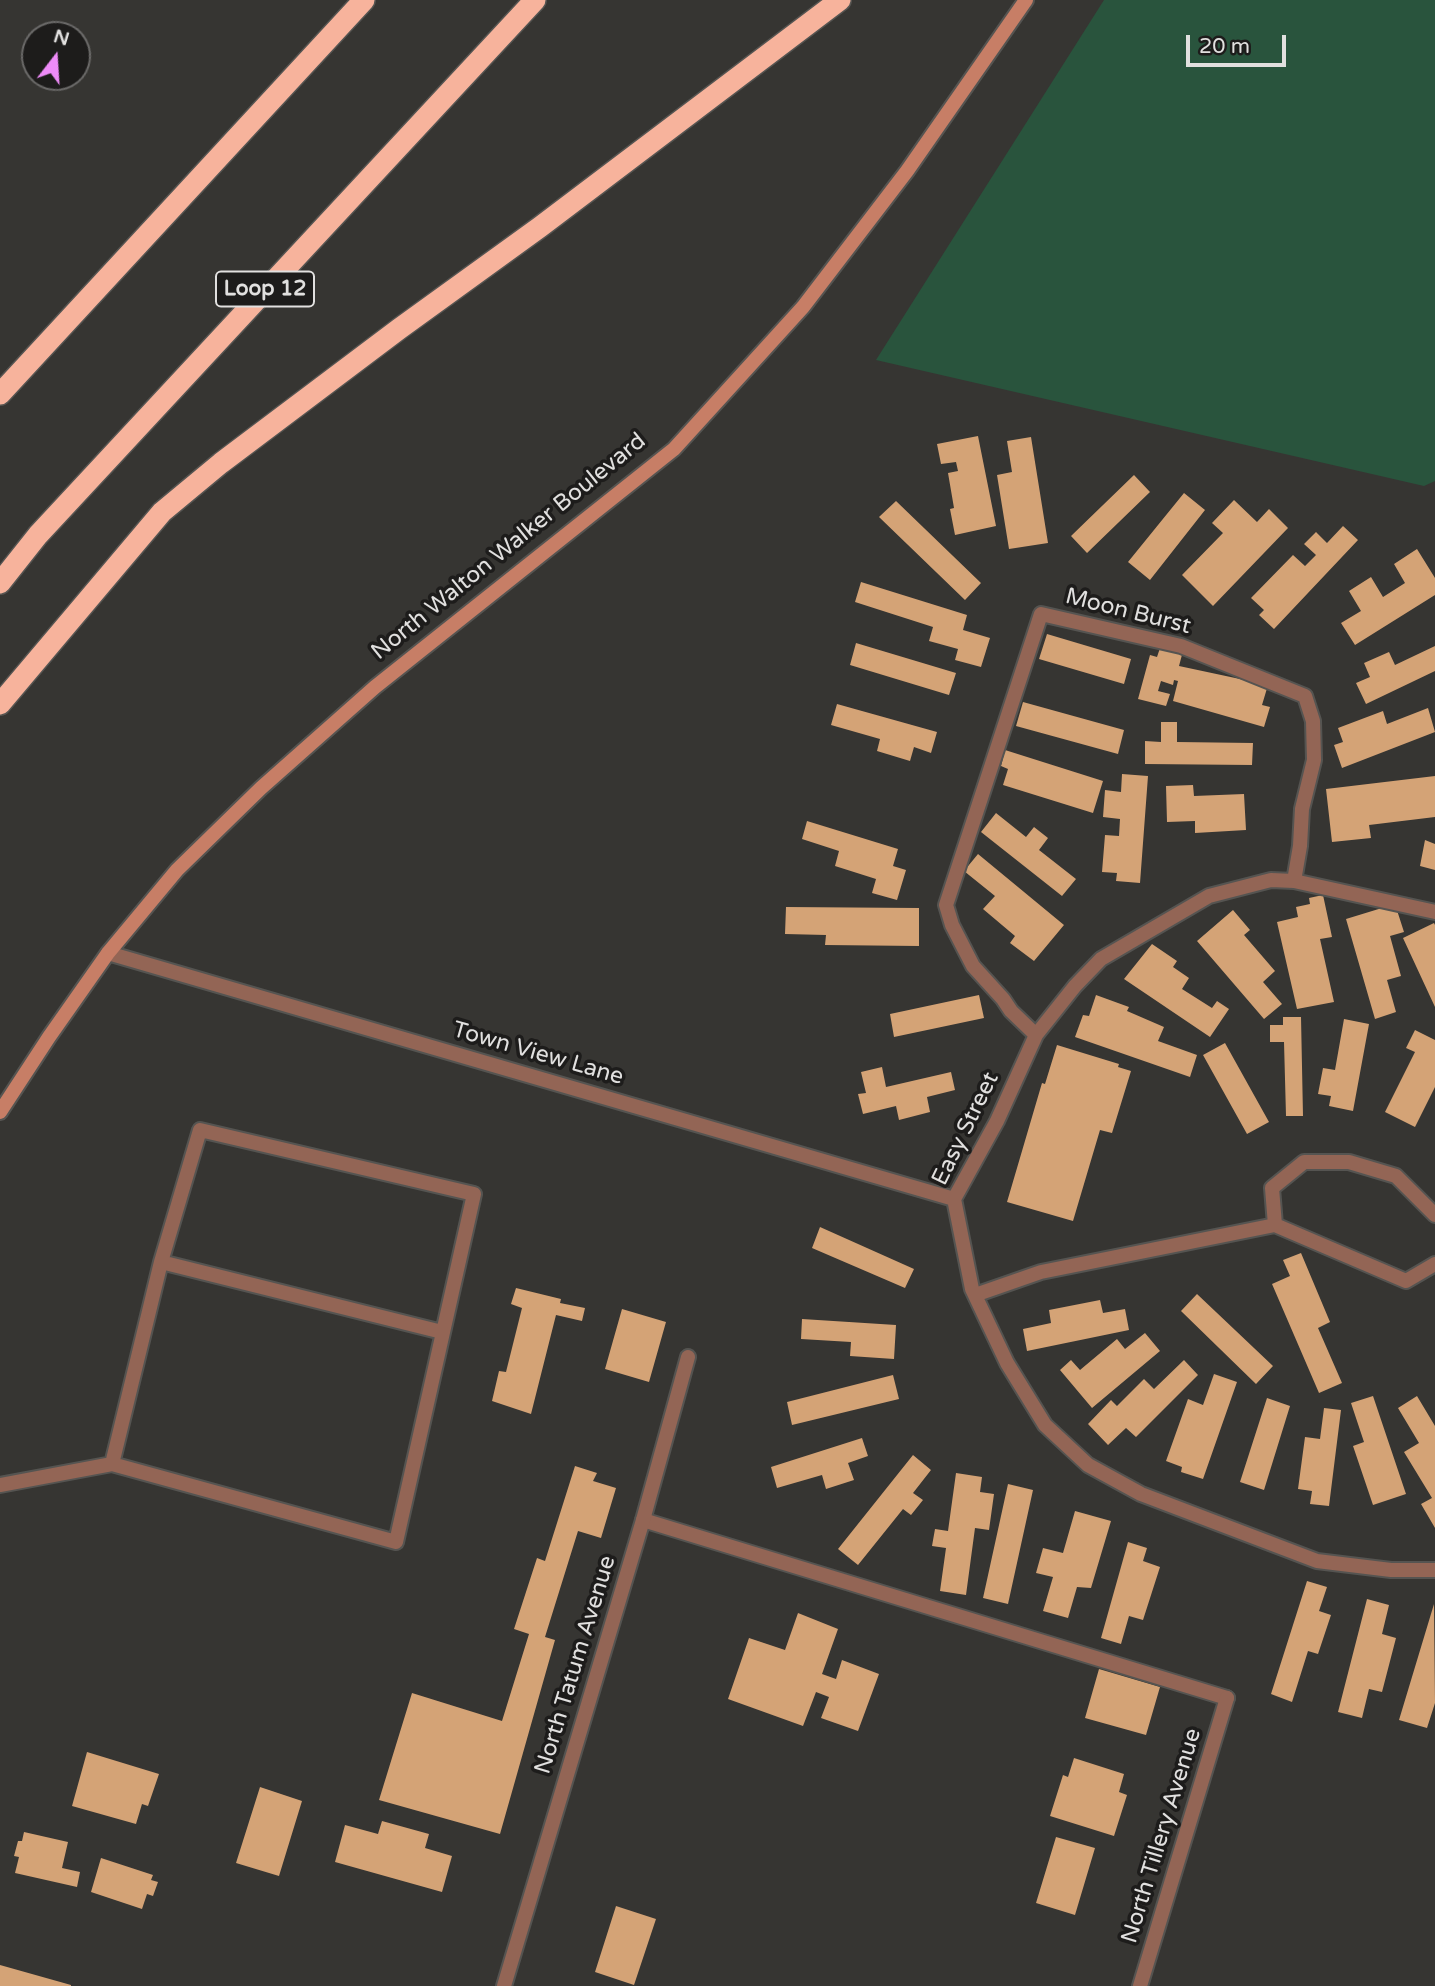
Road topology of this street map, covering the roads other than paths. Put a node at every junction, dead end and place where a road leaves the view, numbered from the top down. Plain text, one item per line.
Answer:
1 (364, 0) edge
2 (535, 0) edge
3 (840, 0) edge
4 (1027, 0) edge
5 (0, 394) edge
6 (0, 583) edge
7 (0, 704) edge
8 (1294, 881) junction
9 (1435, 912) edge
10 (108, 953) junction
11 (1036, 1035) junction
12 (0, 1112) edge
13 (954, 1199) junction
14 (1435, 1215) edge
15 (1275, 1226) junction
16 (161, 1262) junction
17 (1435, 1264) edge
18 (975, 1295) junction
19 (442, 1332) junction
20 (688, 1357) dead end
21 (112, 1464) junction
22 (0, 1486) edge
23 (643, 1520) junction
24 (1435, 1570) edge
25 (503, 1986) edge
26 (1140, 1986) edge

1 - 5 highway
2 - 6 highway, Loop 12
3 - 7 highway
4 - 10 main road, North Walton Walker Boulevard
8 - 9 street, Easy Street
8 - 11 street, Easy Street
8 - 11 street, Moon Burst
10 - 12 main road, North Walton Walker Boulevard
10 - 13 street, Town View Lane
11 - 13 street, Easy Street
13 - 18 street, Easy Street
14 - 15 street
15 - 17 street
15 - 18 street
16 - 19 street
16 - 19 street
16 - 21 street
18 - 24 street, Easy Street
19 - 21 street
20 - 23 street, North Tatum Avenue
21 - 22 street
23 - 25 street, North Tatum Avenue
23 - 26 street, North Tillery Avenue

